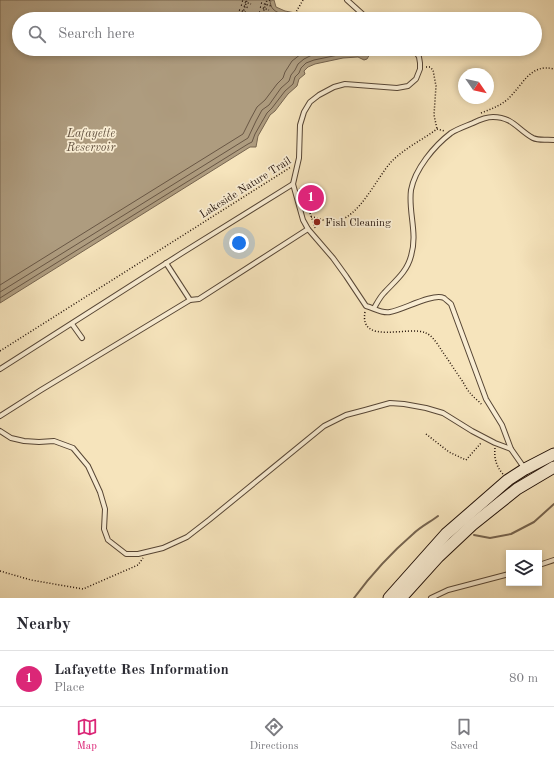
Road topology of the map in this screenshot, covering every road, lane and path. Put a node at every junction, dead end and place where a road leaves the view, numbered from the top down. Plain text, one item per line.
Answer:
1 (247, 0) edge
2 (268, 0) edge
3 (303, 0) edge
4 (347, 0) edge
5 (242, 1) dead end
6 (272, 1) dead end
7 (261, 2) dead end
8 (251, 4) dead end
9 (241, 6) dead end
10 (271, 6) dead end
11 (260, 7) dead end
12 (249, 8) dead end
13 (239, 10) dead end
14 (269, 10) dead end
15 (243, 12) edge
16 (245, 12) edge
17 (264, 12) edge
18 (296, 12) edge
19 (360, 12) edge
20 (418, 56) edge
21 (420, 63) junction
22 (436, 129) dead end
23 (554, 140) edge
24 (298, 163) junction
25 (293, 184) junction
26 (300, 188) dead end
27 (308, 229) junction
28 (319, 233) dead end
29 (166, 263) junction
30 (190, 300) junction
31 (366, 306) junction
32 (374, 308) junction
33 (72, 324) junction
34 (82, 338) dead end
35 (0, 351) edge
36 (0, 369) edge
37 (486, 408) dead end
38 (0, 416) edge
39 (0, 431) edge
40 (426, 434) dead end
41 (486, 438) junction
42 (495, 443) junction
43 (511, 449) junction
44 (554, 454) edge
45 (552, 466) edge
46 (540, 467) dead end
47 (525, 469) junction
48 (512, 482) junction
49 (499, 503) junction
50 (148, 552) junction
51 (554, 560) edge
52 (542, 564) edge
53 (0, 572) edge
54 (506, 575) edge
55 (389, 598) edge
56 (401, 598) edge
57 (431, 598) edge

1 - 15 path
2 - 6 path
2 - 17 path
3 - 18 path
4 - 19 lane
5 - 8 path
7 - 10 path
9 - 12 path
11 - 14 path
13 - 16 path
20 - 21 lane
21 - 22 path
21 - 24 lane
23 - 32 lane
24 - 25 lane
24 - 35 path, Lakeside Nature Trail
25 - 27 lane
25 - 29 lane
26 - 28 path
27 - 30 lane
27 - 31 lane
29 - 30 lane
29 - 33 lane
30 - 38 lane
31 - 32 lane
31 - 37 path
32 - 43 lane
33 - 34 lane
33 - 36 lane
39 - 50 lane
40 - 41 path
41 - 42 lane
41 - 50 lane
42 - 43 lane
42 - 48 path
43 - 47 lane
44 - 47 main road
45 - 49 main road
46 - 47 lane
47 - 48 main road
48 - 49 lane
48 - 55 main road
49 - 56 main road
50 - 53 path
51 - 52 lane
54 - 57 lane

